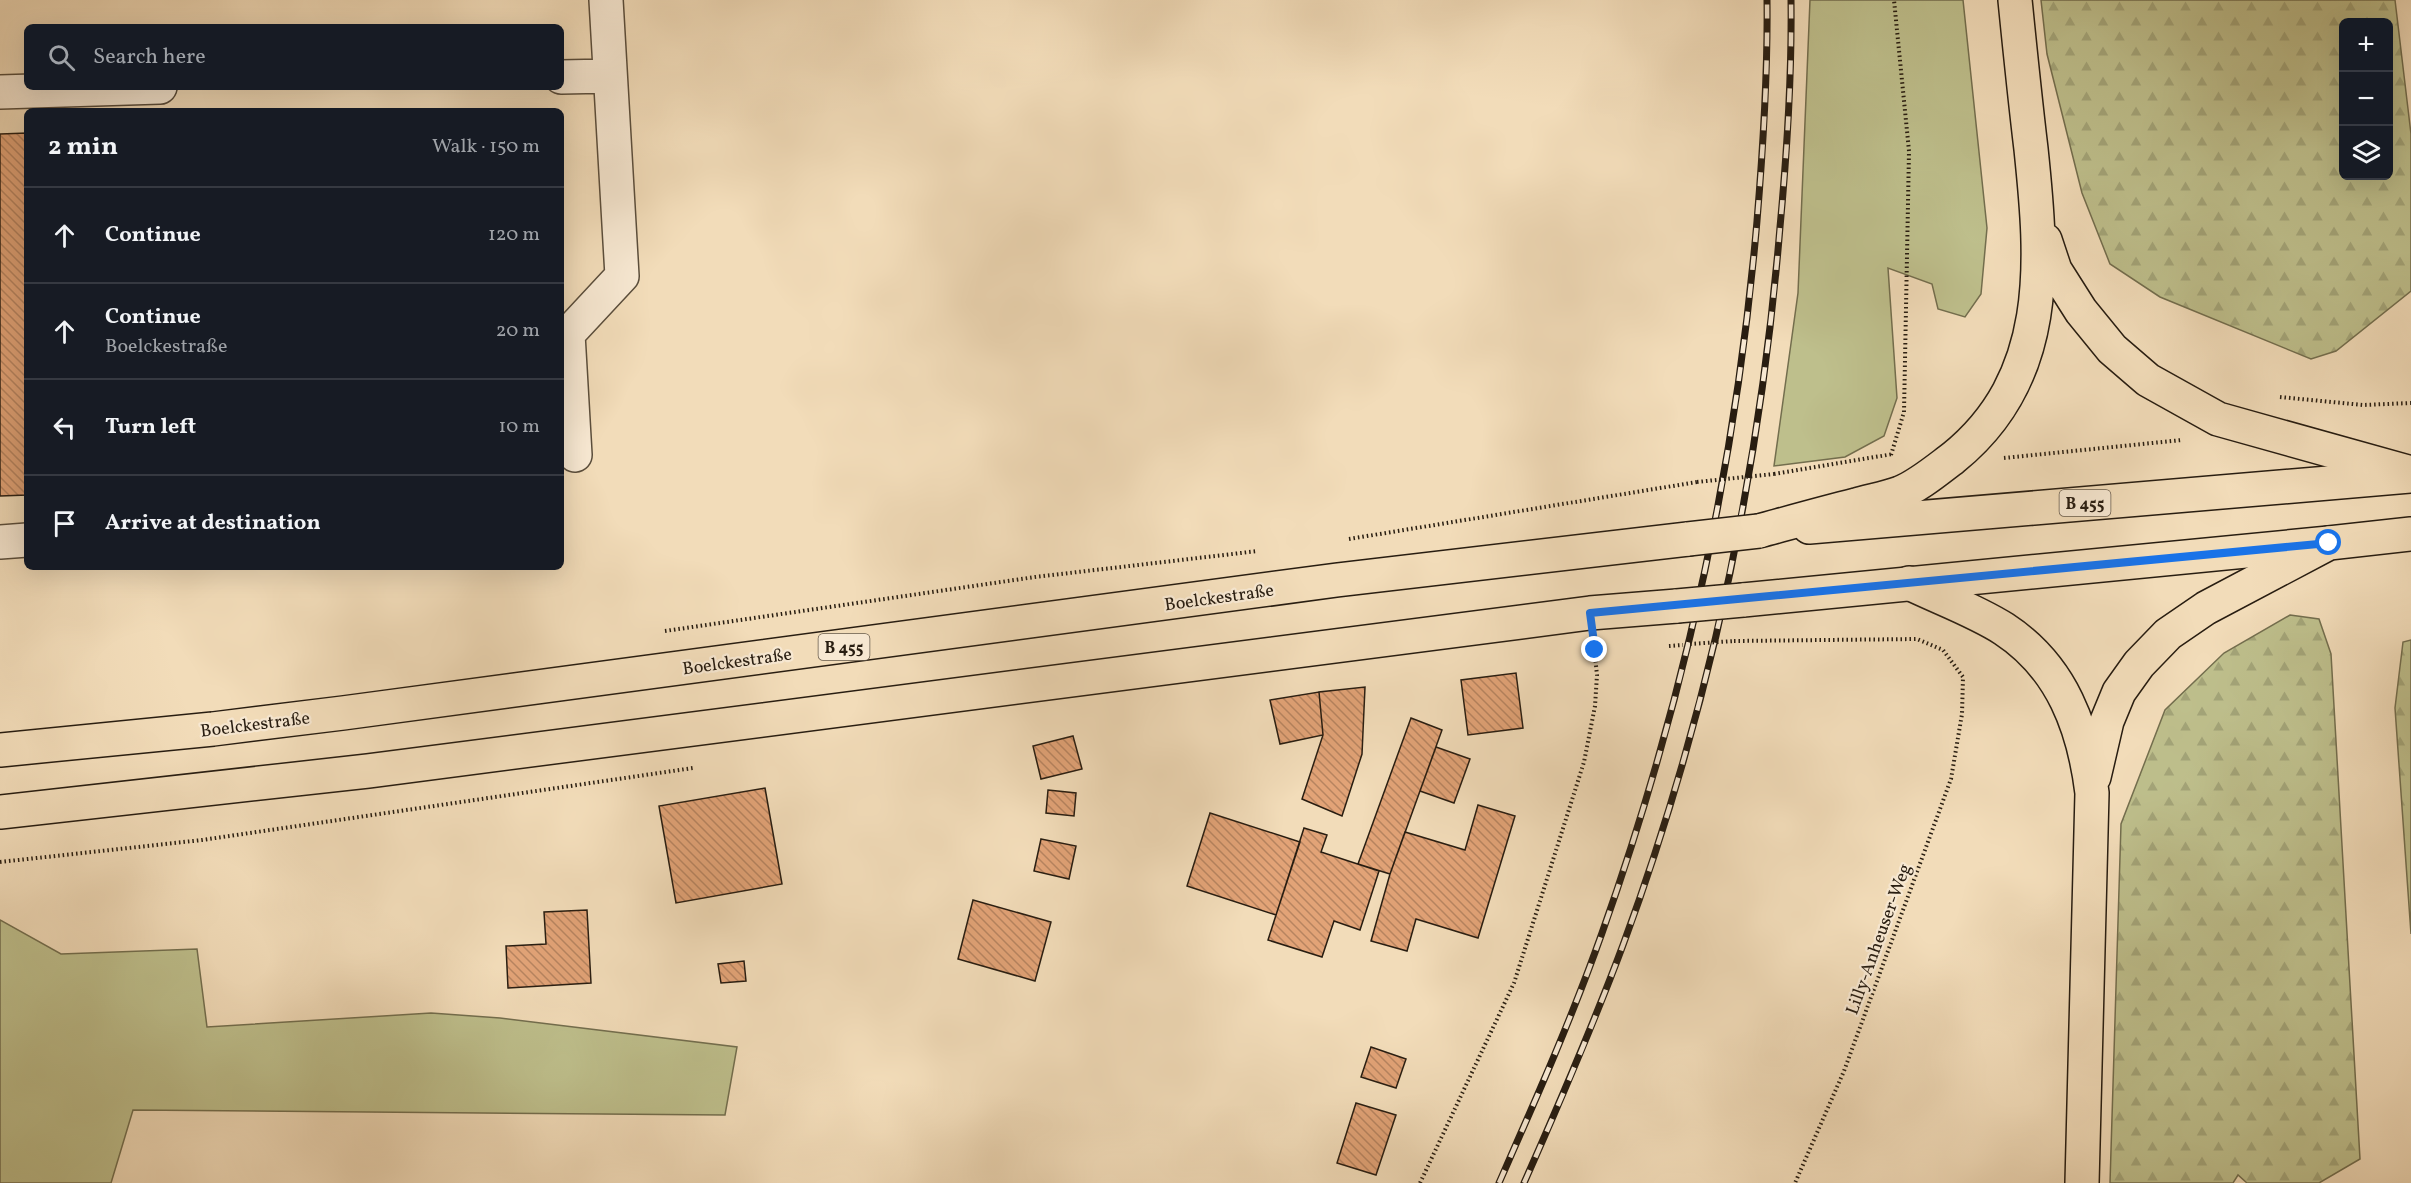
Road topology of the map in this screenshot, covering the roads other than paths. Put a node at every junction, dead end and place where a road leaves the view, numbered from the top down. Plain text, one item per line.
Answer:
1 (606, 0) edge
2 (2015, 0) edge
3 (610, 75) junction
4 (564, 77) edge
5 (64, 90) edge
6 (0, 92) edge
7 (2039, 224) junction
8 (575, 455) dead end
9 (2411, 475) edge
10 (1760, 531) junction
11 (2411, 534) edge
12 (24, 540) edge
13 (0, 542) edge
14 (2329, 543) junction
15 (1909, 583) junction
16 (0, 750) edge
17 (2092, 793) junction
18 (0, 812) edge
19 (2082, 1183) edge

1 - 3 lane
2 - 7 main road
3 - 4 lane
3 - 8 lane
5 - 6 lane
7 - 9 main road
7 - 10 main road
9 - 10 main road, B 455
10 - 16 main road, Boelckestraße / B 455, bridge
11 - 14 main road
12 - 13 lane
14 - 15 main road
14 - 17 main road
15 - 17 main road
15 - 18 main road, bridge
17 - 19 main road

